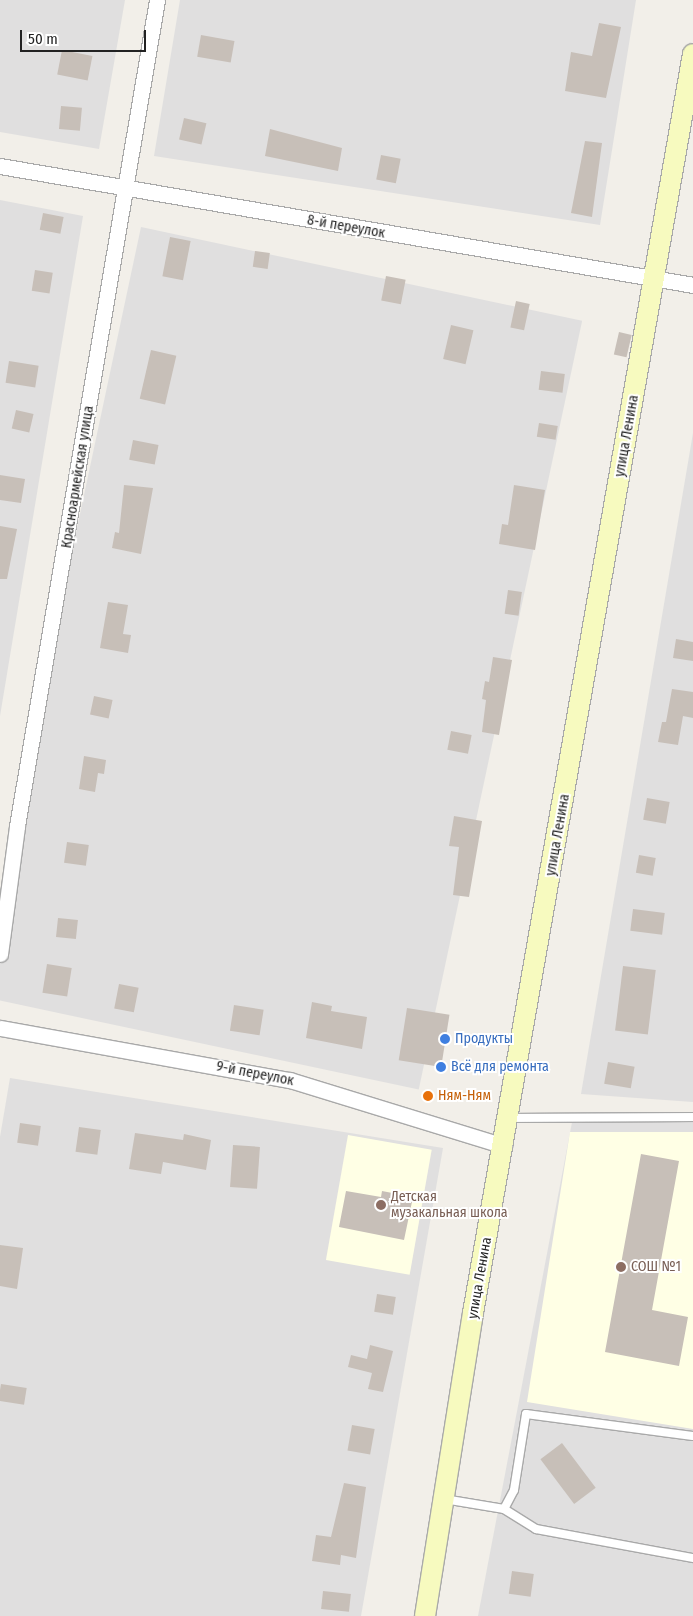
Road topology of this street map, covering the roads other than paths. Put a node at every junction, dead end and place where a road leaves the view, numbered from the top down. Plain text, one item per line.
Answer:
1 (157, 0) edge
2 (693, 54) edge
3 (0, 166) edge
4 (126, 190) junction
5 (654, 278) junction
6 (693, 285) edge
7 (0, 954) edge
8 (0, 1028) edge
9 (693, 1117) edge
10 (509, 1118) junction
11 (504, 1146) junction
12 (693, 1436) edge
13 (444, 1500) junction
14 (504, 1509) junction
15 (693, 1558) edge
16 (425, 1616) edge

1 - 4 street, Красноармейская улица
2 - 5 street, улица Ленина
3 - 4 street, 8-й переулок
4 - 5 street, 8-й переулок
4 - 7 street, Красноармейская улица
5 - 6 street, 8-й переулок
5 - 10 street, улица Ленина
8 - 11 street, 9-й переулок
9 - 10 lane
10 - 11 street, улица Ленина
11 - 13 street, улица Ленина
12 - 14 lane
13 - 14 lane
13 - 16 street, улица Ленина
14 - 15 lane

